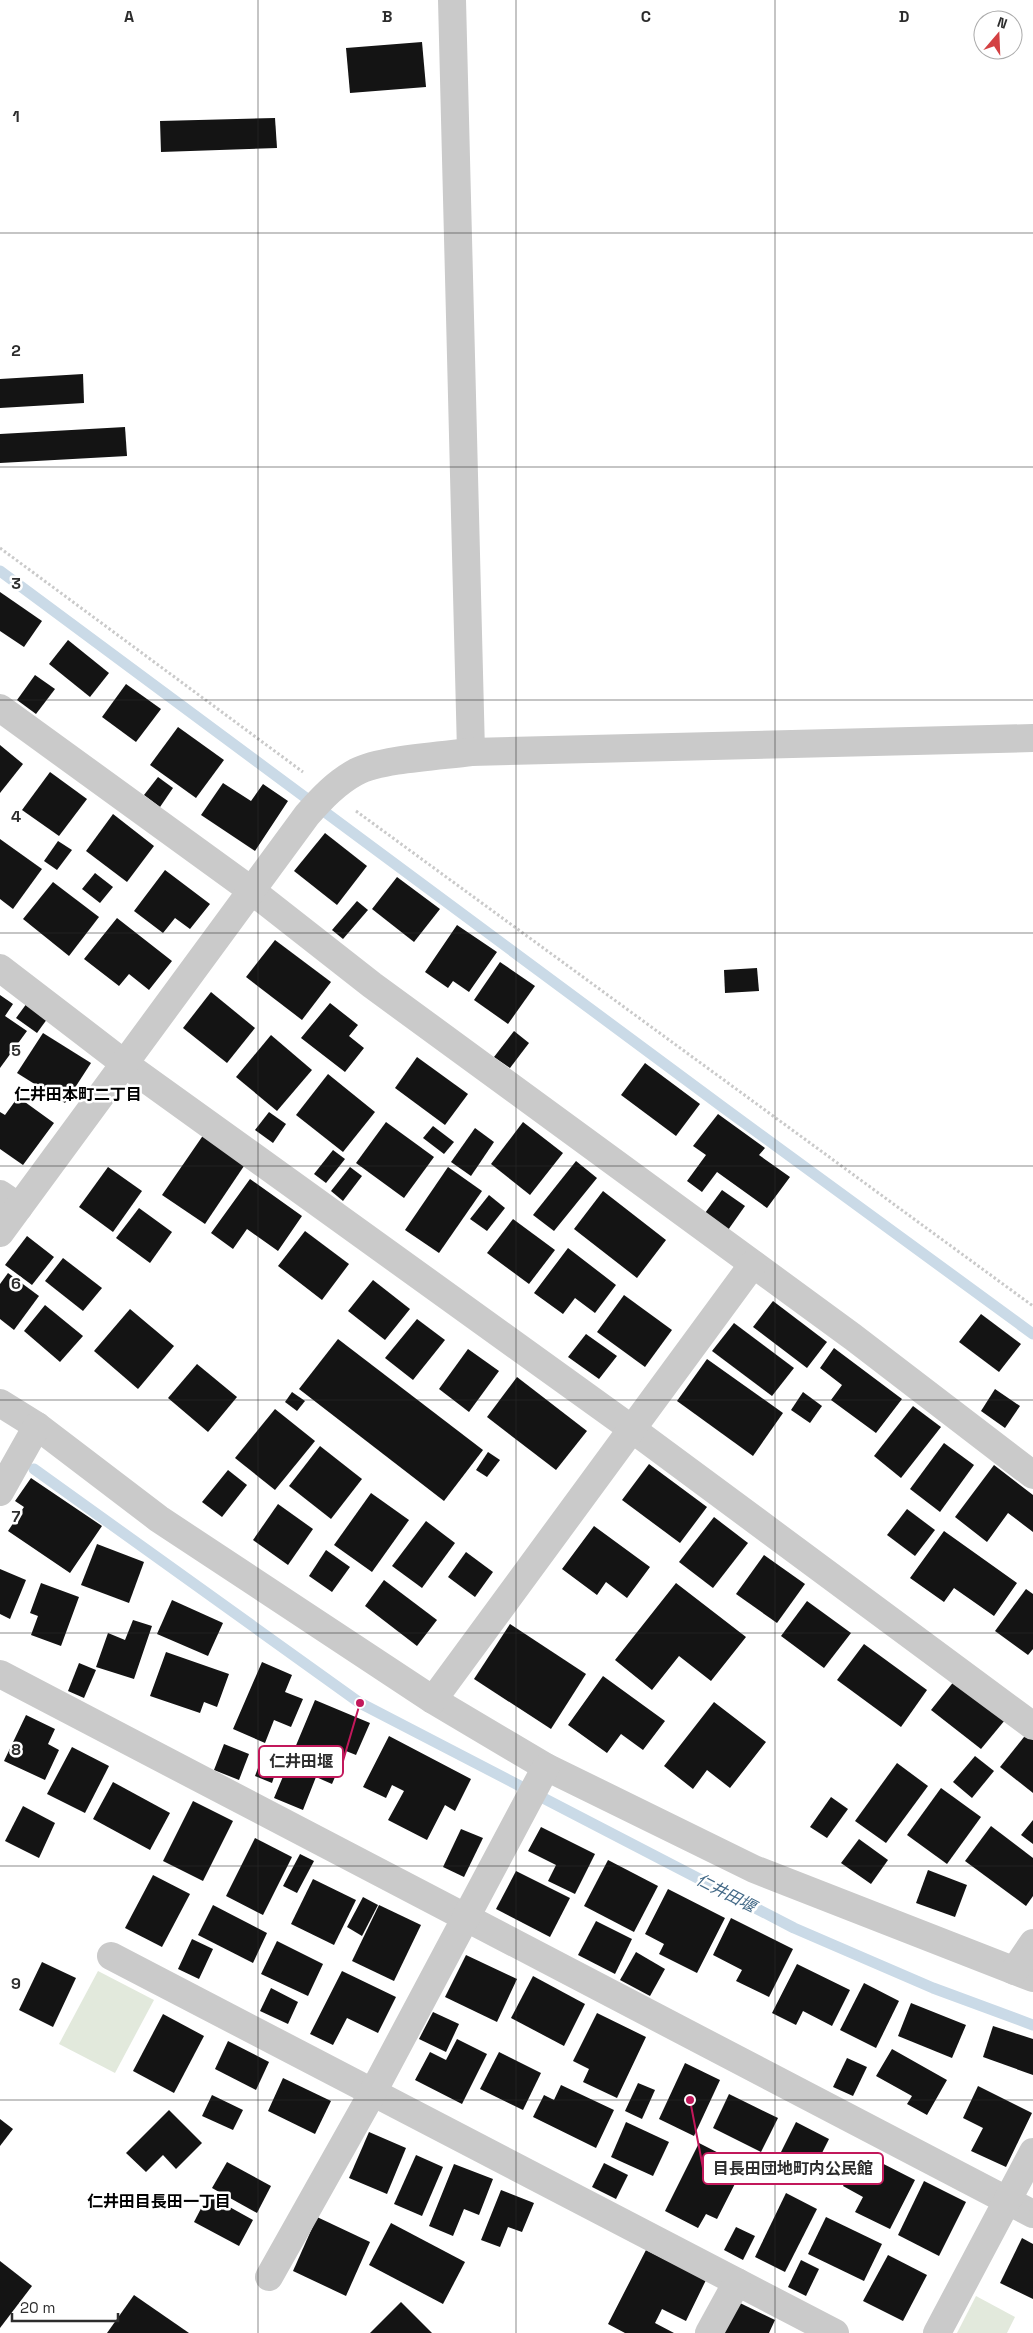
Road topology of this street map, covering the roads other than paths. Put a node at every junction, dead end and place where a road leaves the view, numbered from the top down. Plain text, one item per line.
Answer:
1 (452, 0) edge
2 (0, 708) edge
3 (1033, 738) edge
4 (471, 752) junction
5 (252, 891) junction
6 (0, 968) edge
7 (125, 1064) junction
8 (10, 1200) edge
9 (0, 1234) edge
10 (753, 1264) junction
11 (0, 1403) edge
12 (37, 1426) junction
13 (632, 1430) junction
14 (1033, 1475) edge
15 (0, 1492) edge
16 (0, 1674) edge
17 (433, 1700) junction
18 (1033, 1726) edge
19 (546, 1767) junction
20 (465, 1918) junction
21 (1033, 1943) edge
22 (111, 1956) dead end
23 (1023, 1974) edge
24 (373, 2092) junction
25 (1033, 2152) edge
26 (1006, 2200) junction
27 (1033, 2214) edge
28 (269, 2277) dead end
29 (737, 2282) junction
30 (709, 2333) edge
31 (835, 2333) edge
32 (937, 2333) edge

1 - 4 street
2 - 5 street
3 - 4 street
4 - 5 street
5 - 7 street
5 - 10 street
6 - 7 street
7 - 8 street
7 - 13 street
8 - 9 street
10 - 13 street
10 - 14 street
11 - 12 street
12 - 15 street
12 - 17 street
13 - 17 street
13 - 18 street
16 - 20 street
17 - 19 street
19 - 20 street
19 - 23 street
20 - 24 street
20 - 26 street
21 - 23 street
22 - 24 street
24 - 28 street
24 - 29 street
25 - 26 street
26 - 27 street
26 - 32 street
29 - 30 street
29 - 31 street

